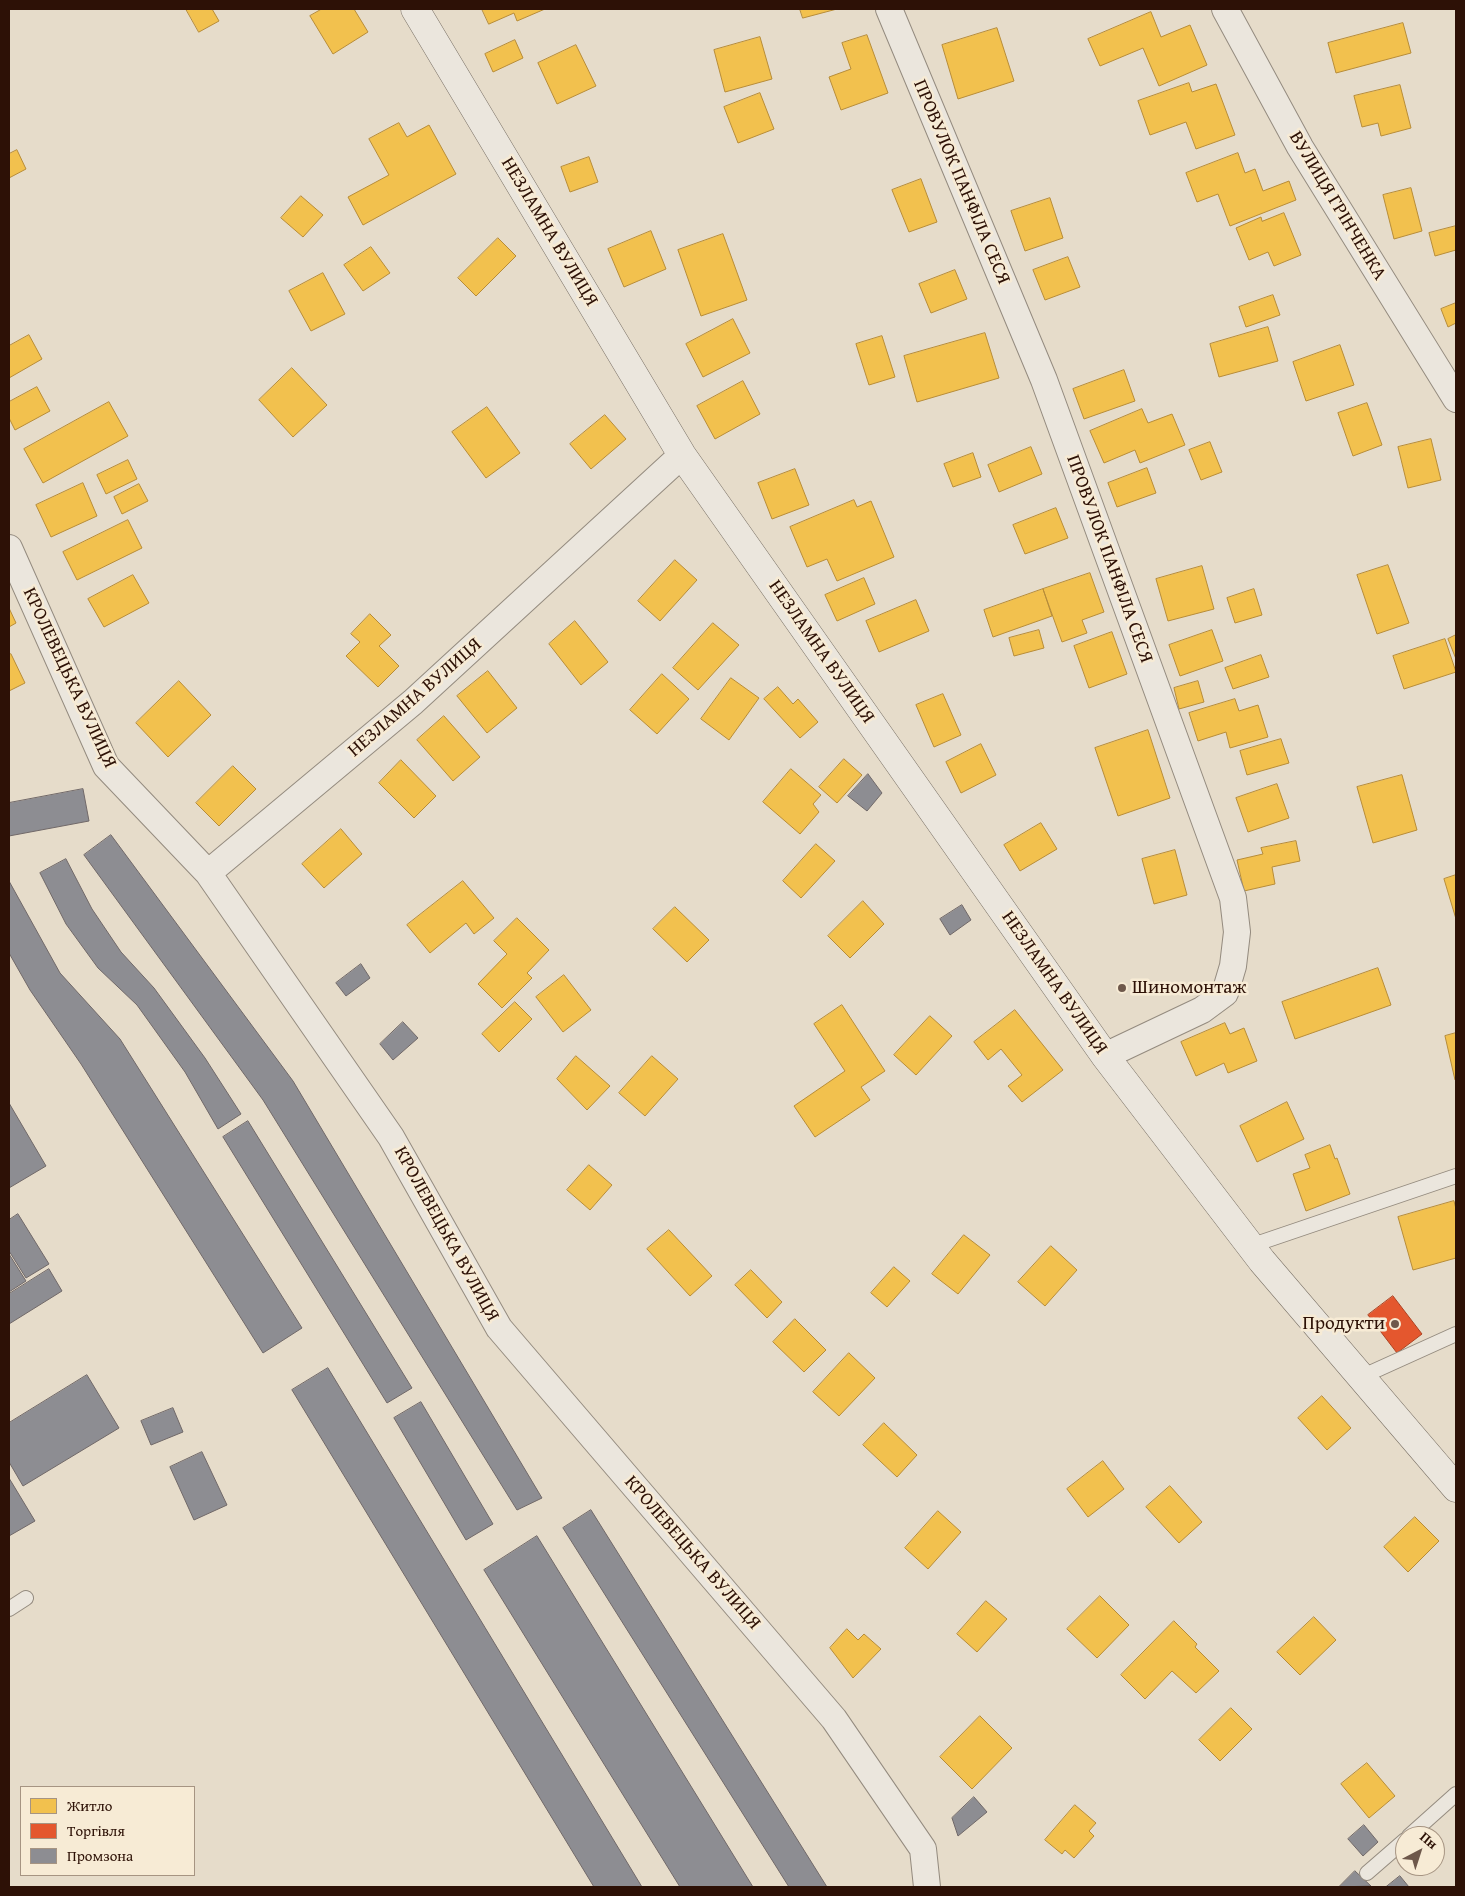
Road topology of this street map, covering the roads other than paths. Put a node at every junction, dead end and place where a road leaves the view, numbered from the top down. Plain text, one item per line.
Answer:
1 (415, 9) edge
2 (889, 9) edge
3 (1225, 9) edge
4 (1456, 400) edge
5 (682, 455) junction
6 (9, 548) edge
7 (208, 874) junction
8 (1105, 1056) junction
9 (1456, 1176) edge
10 (1250, 1246) junction
11 (1456, 1334) edge
12 (1361, 1377) junction
13 (1456, 1488) edge
14 (26, 1598) dead end
15 (9, 1609) edge
16 (1456, 1794) edge
17 (1420, 1826) edge
18 (1395, 1849) edge
19 (1367, 1873) dead end
20 (927, 1887) edge

1 - 5 street, НЕЗЛАМНА ВУЛИЦЯ
2 - 8 street, ПРОВУЛОК ПАНФІЛА СЕСЯ
3 - 4 street, ВУЛИЦЯ ГРІНЧЕНКА
5 - 7 street, НЕЗЛАМНА ВУЛИЦЯ
5 - 8 street, НЕЗЛАМНА ВУЛИЦЯ
6 - 7 street, КРОЛЕВЕЦЬКА ВУЛИЦЯ
7 - 20 street, КРОЛЕВЕЦЬКА ВУЛИЦЯ
8 - 10 street, НЕЗЛАМНА ВУЛИЦЯ
9 - 10 lane
10 - 12 street, НЕЗЛАМНА ВУЛИЦЯ
11 - 12 lane
12 - 13 street, НЕЗЛАМНА ВУЛИЦЯ
14 - 15 lane
16 - 17 lane
18 - 19 lane

